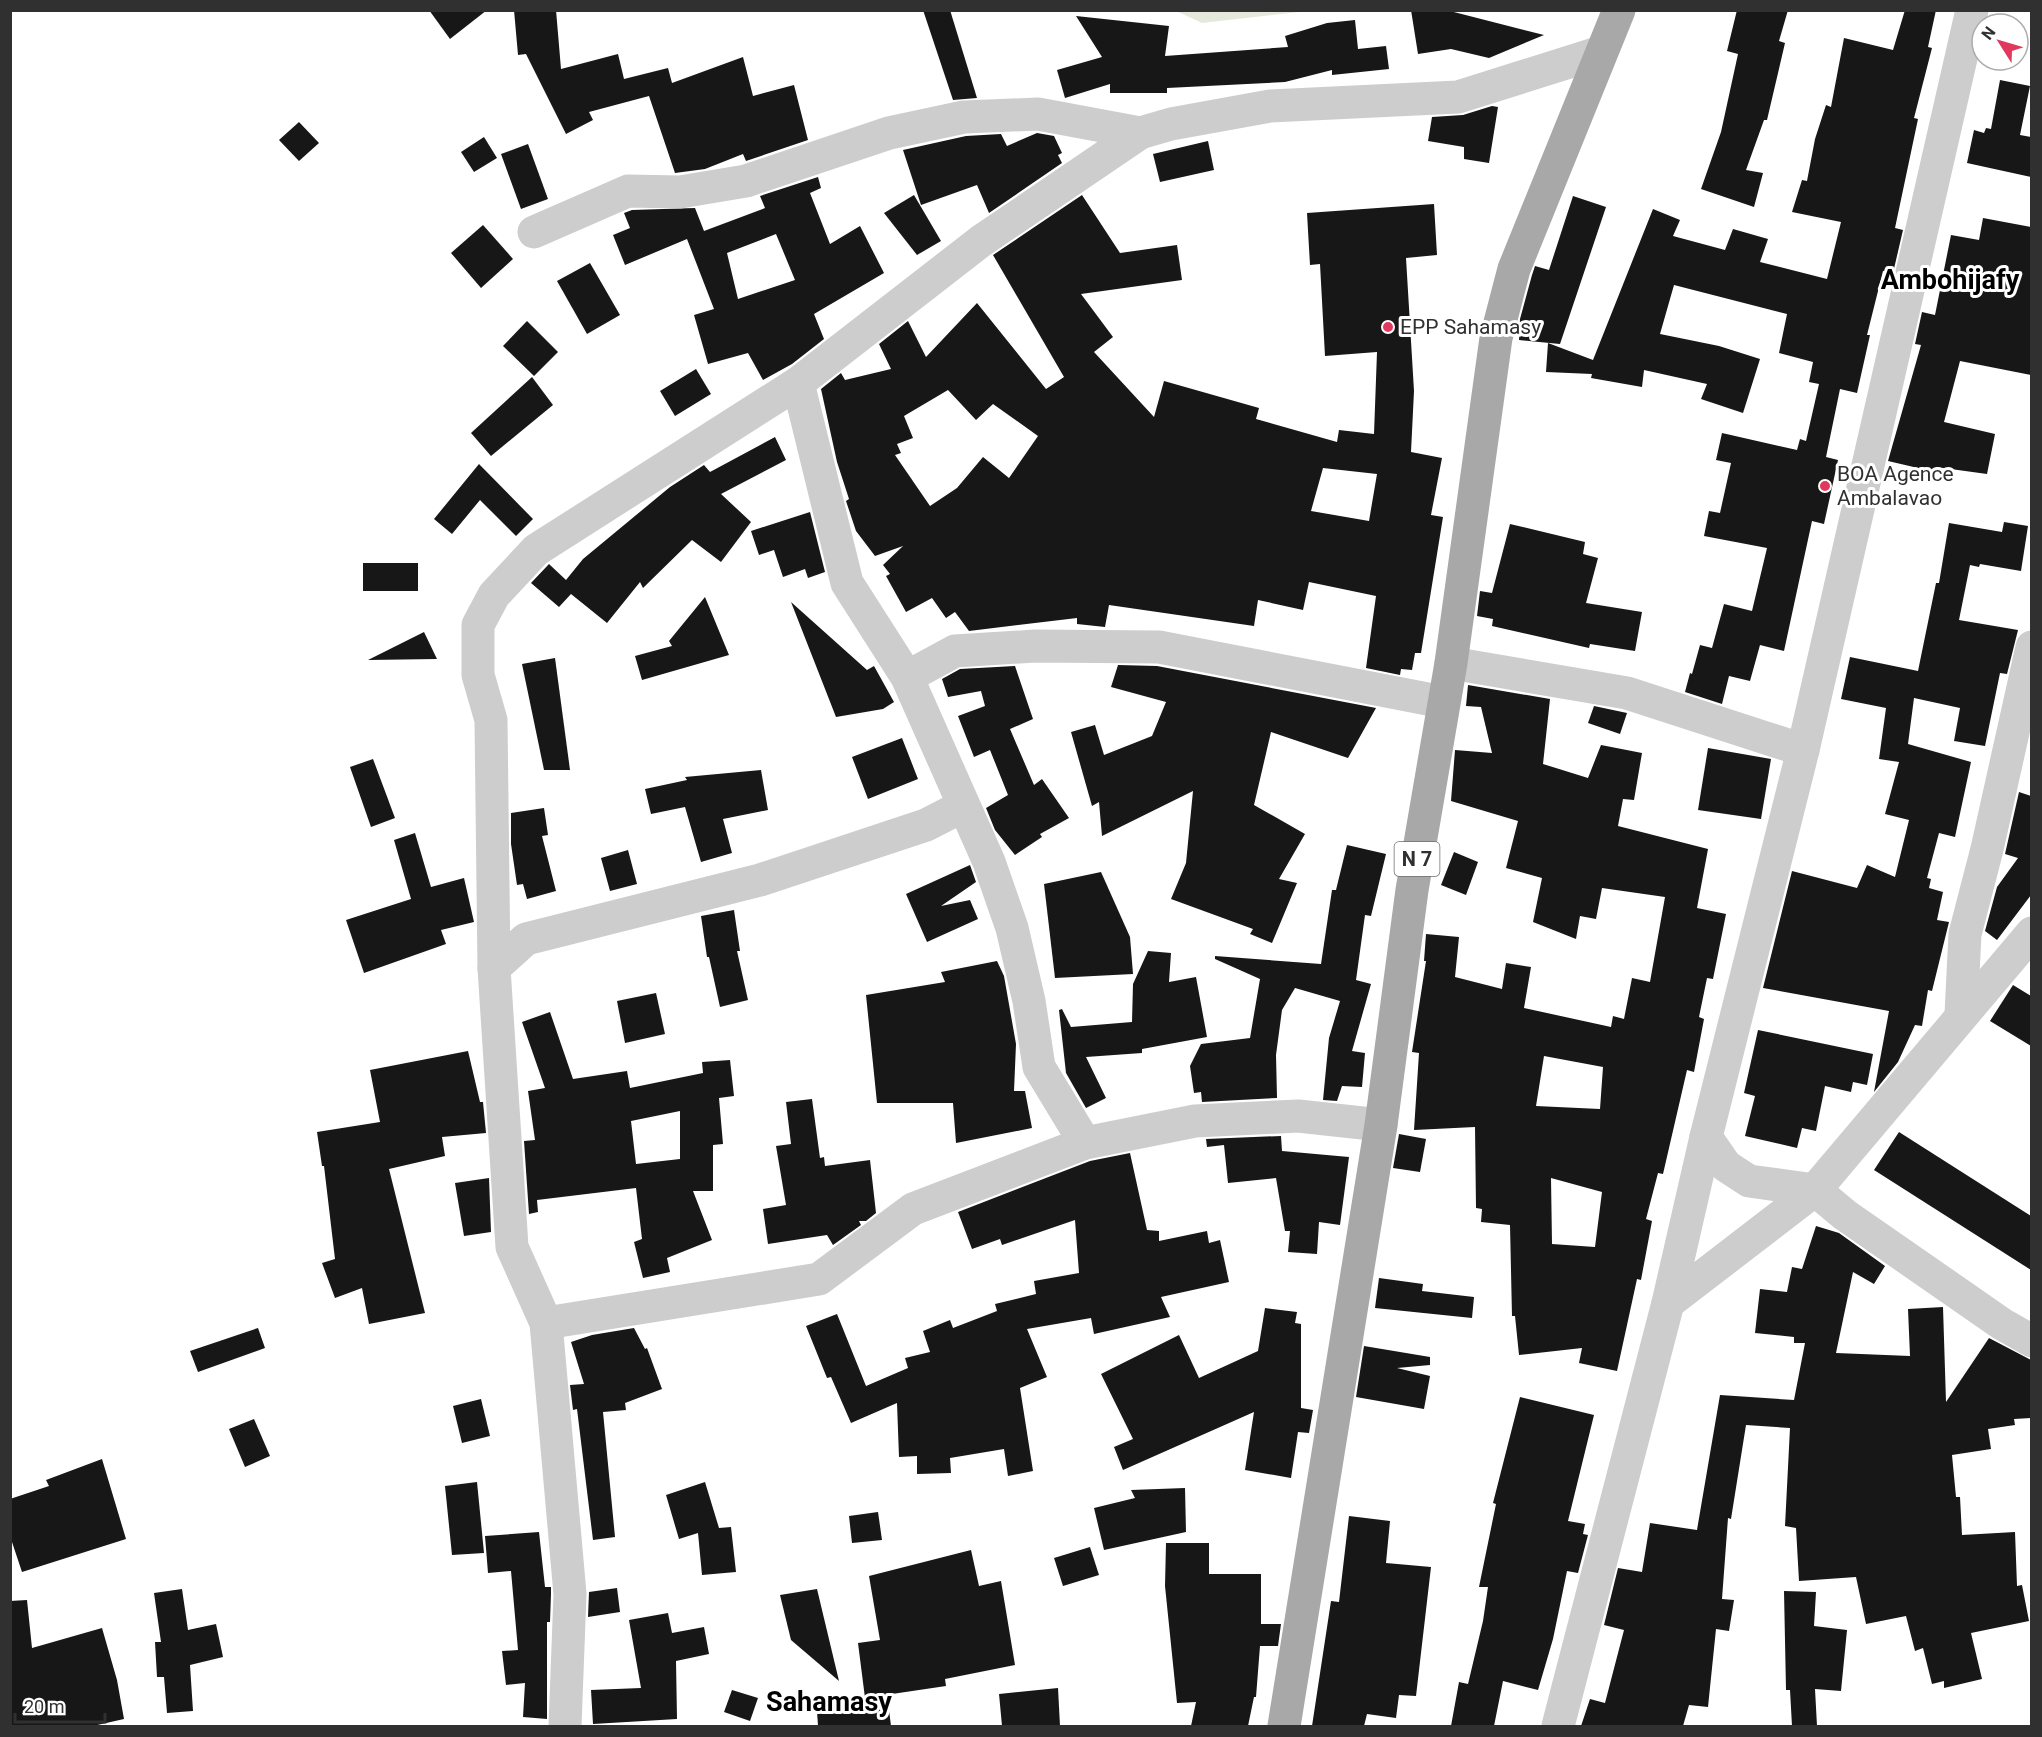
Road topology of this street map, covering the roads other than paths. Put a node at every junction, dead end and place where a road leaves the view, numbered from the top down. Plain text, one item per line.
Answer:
1 (1619, 10) edge
2 (1972, 10) edge
3 (1601, 52) junction
4 (1140, 133) junction
5 (534, 232) dead end
6 (798, 383) junction
7 (2031, 647) edge
8 (1451, 663) junction
9 (907, 677) junction
10 (1443, 702) junction
11 (1803, 750) junction
12 (963, 806) junction
13 (2031, 933) edge
14 (494, 968) junction
15 (1961, 1014) junction
16 (1381, 1125) junction
17 (1706, 1137) junction
18 (1084, 1143) junction
19 (1815, 1190) junction
20 (1668, 1303) junction
21 (546, 1323) junction
22 (2031, 1341) edge
23 (566, 1726) edge
24 (1284, 1726) edge
25 (1558, 1726) edge

1 - 3 main road, N 7
2 - 11 street
3 - 4 street
3 - 8 main road, N 7
4 - 5 street
4 - 6 street
6 - 9 street
6 - 14 street
7 - 15 street
8 - 10 main road, N 7
8 - 11 street
9 - 10 street
9 - 12 street
10 - 16 main road, N 7
11 - 17 street
12 - 14 street
12 - 18 street
13 - 15 street
14 - 21 street
15 - 19 street
16 - 18 street
16 - 24 main road, N 7
17 - 19 street
17 - 20 street
18 - 21 street
19 - 20 street
19 - 22 street
20 - 25 street
21 - 23 street

